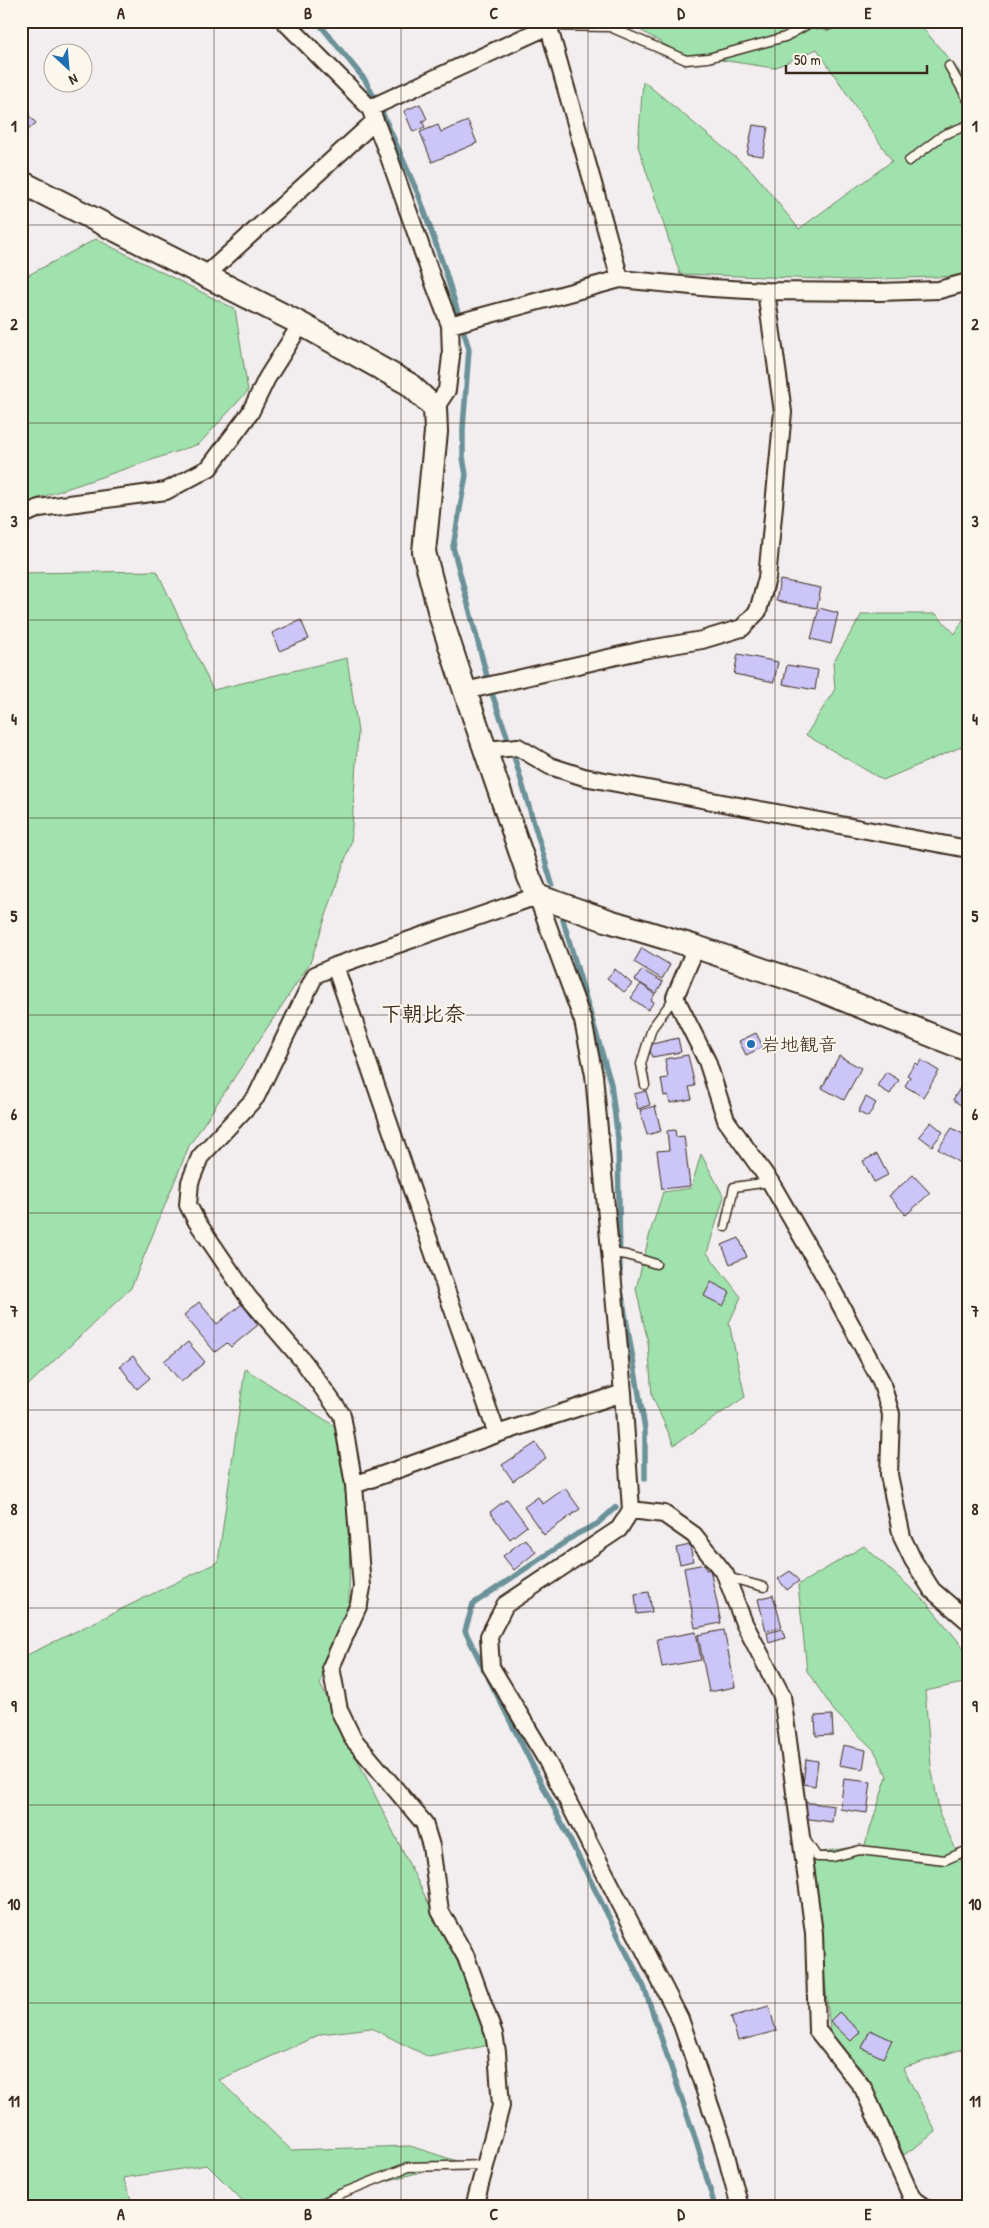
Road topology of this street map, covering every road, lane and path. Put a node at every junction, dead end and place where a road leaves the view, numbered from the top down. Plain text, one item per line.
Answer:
1 (284, 21) edge
2 (836, 21) edge
3 (548, 24) edge
4 (949, 66) dead end
5 (968, 100) edge
6 (372, 112) junction
7 (968, 125) edge
8 (909, 162) dead end
9 (21, 182) edge
10 (206, 274) junction
11 (620, 279) junction
12 (968, 282) edge
13 (766, 291) junction
14 (460, 322) junction
15 (301, 324) junction
16 (435, 408) junction
17 (21, 516) edge
18 (471, 690) junction
19 (491, 749) junction
20 (968, 849) edge
21 (537, 896) junction
22 (696, 947) junction
23 (335, 966) junction
24 (675, 997) junction
25 (968, 1050) edge
26 (645, 1085) dead end
27 (770, 1182) junction
28 (726, 1227) dead end
29 (616, 1254) junction
30 (656, 1264) dead end
31 (623, 1393) junction
32 (497, 1434) junction
33 (354, 1484) junction
34 (631, 1510) junction
35 (726, 1576) junction
36 (764, 1587) dead end
37 (968, 1621) edge
38 (799, 1829) junction
39 (968, 1850) edge
40 (486, 2165) junction
41 (315, 2207) edge
42 (474, 2207) edge
43 (740, 2207) edge
44 (925, 2207) edge

1 - 6 street
2 - 3 lane
3 - 6 street
3 - 11 street
4 - 5 lane
6 - 10 street
6 - 14 street
7 - 8 lane
9 - 10 street
10 - 15 street
11 - 13 street
11 - 14 street
12 - 13 street
13 - 18 street
14 - 16 street
15 - 16 street
15 - 17 street
16 - 18 street
18 - 19 street
19 - 20 street
19 - 21 street
21 - 22 street
21 - 23 street
21 - 29 street
22 - 24 street
22 - 25 street
23 - 32 street
23 - 33 street
24 - 26 lane
24 - 27 street
27 - 28 lane
27 - 37 street
29 - 30 lane
29 - 31 street
31 - 32 street
31 - 34 street
32 - 33 street
33 - 40 street
34 - 35 street
34 - 43 street
35 - 36 lane
35 - 38 street
38 - 39 lane
38 - 44 street
40 - 41 lane
40 - 42 street

